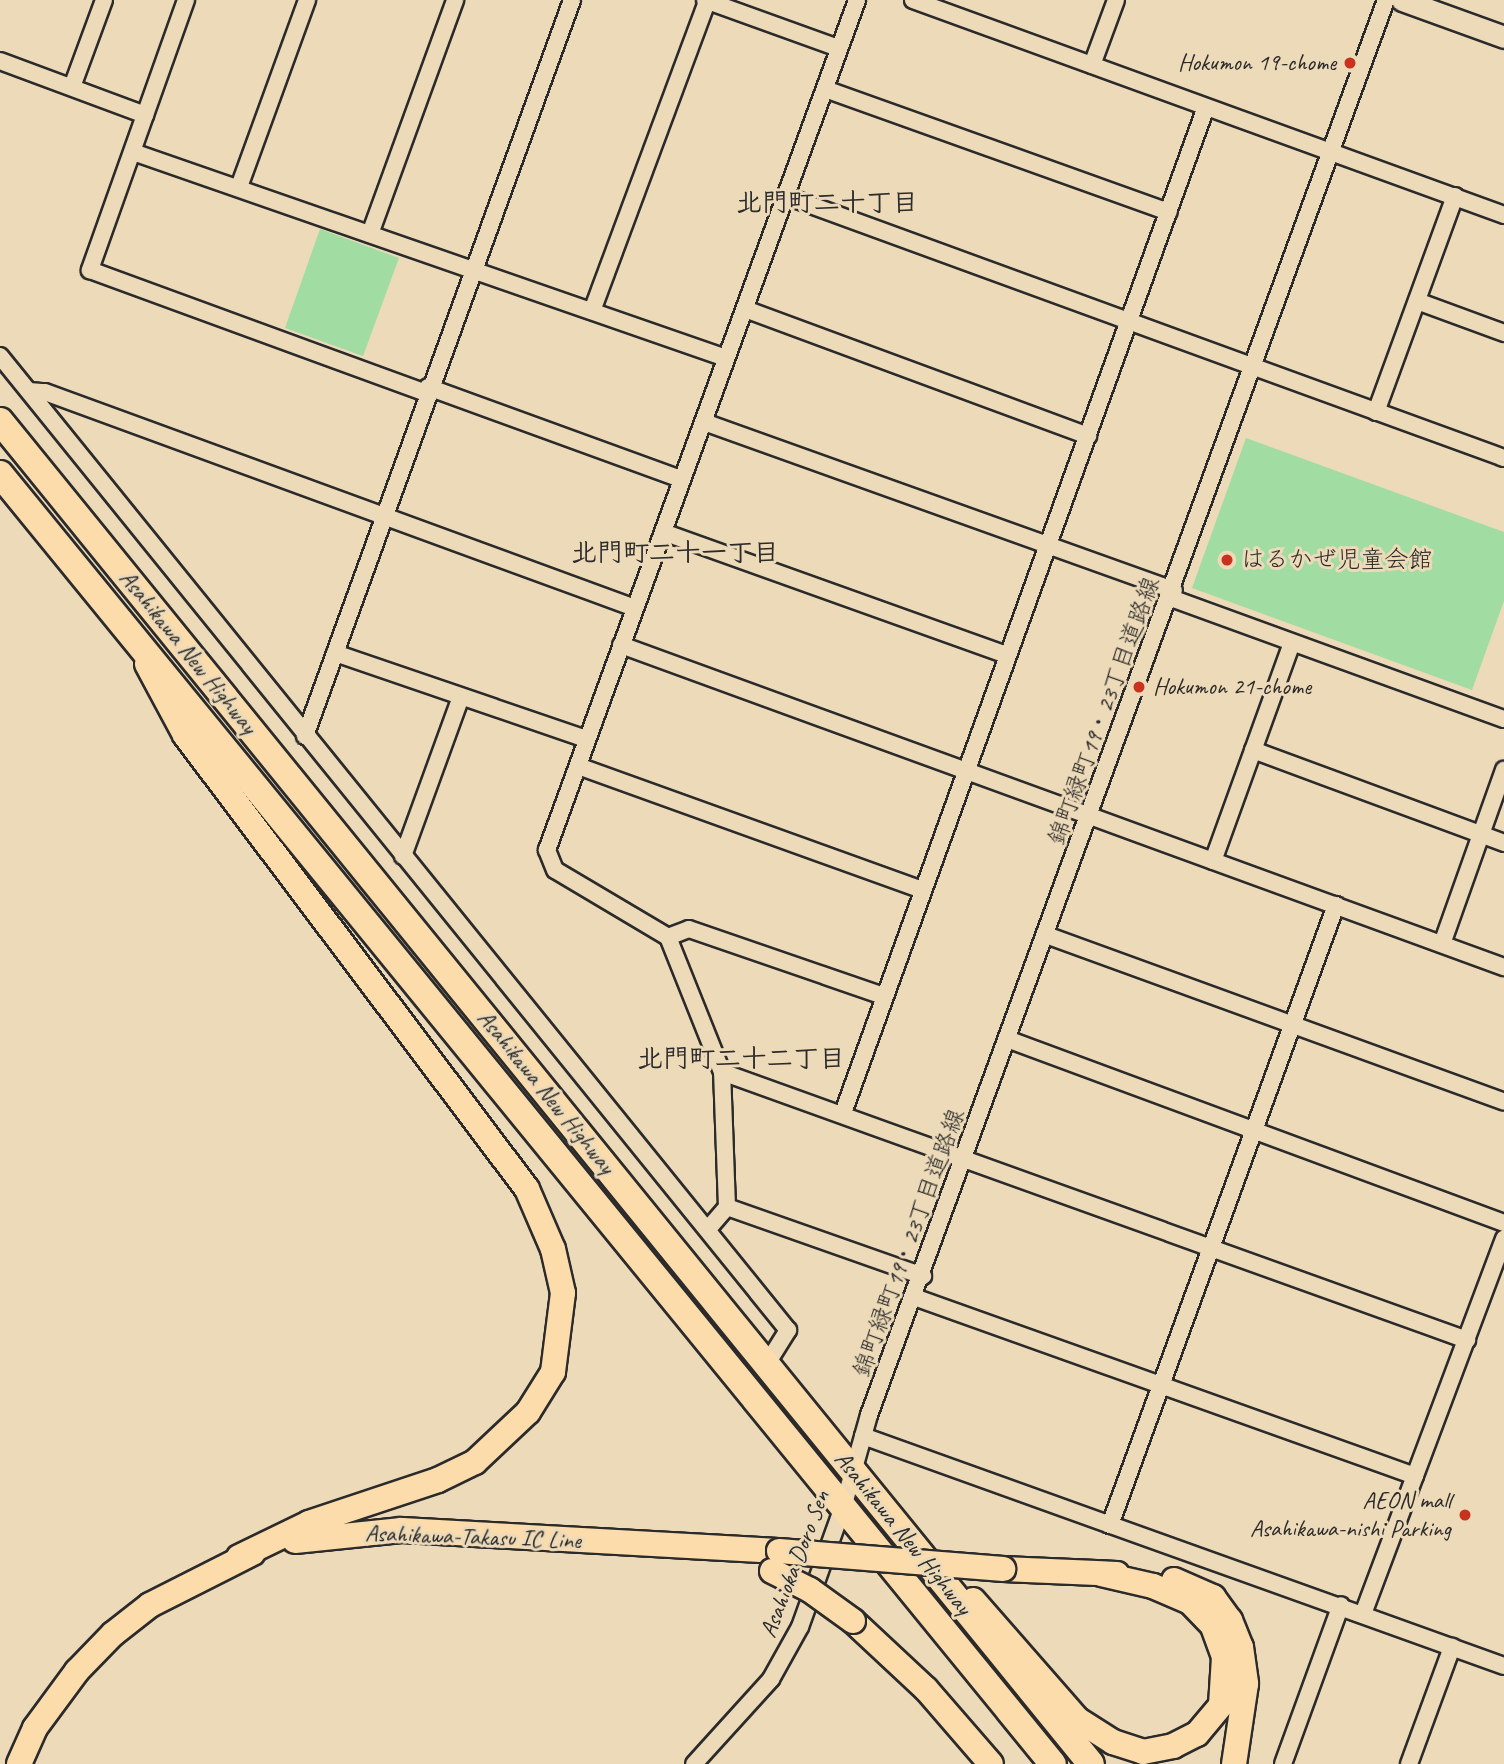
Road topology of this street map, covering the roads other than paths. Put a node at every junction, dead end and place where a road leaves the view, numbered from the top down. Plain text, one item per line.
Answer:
1 (104, 0) edge
2 (186, 0) edge
3 (307, 0) edge
4 (455, 0) edge
5 (572, 0) edge
6 (706, 0) edge
7 (857, 0) edge
8 (913, 0) edge
9 (1116, 0) edge
10 (1386, 0) edge
11 (1402, 0) edge
12 (1504, 37) edge
13 (838, 48) junction
14 (0, 61) edge
15 (1092, 65) junction
16 (72, 87) junction
17 (825, 89) junction
18 (1206, 107) junction
19 (145, 115) junction
20 (133, 152) junction
21 (1331, 153) junction
22 (239, 187) junction
23 (786, 195) junction
24 (1455, 196) junction
25 (1169, 212) junction
26 (1504, 215) edge
27 (370, 234) junction
28 (471, 270) junction
29 (1417, 301) junction
30 (744, 309) junction
31 (592, 312) junction
32 (1130, 320) junction
33 (1504, 333) edge
34 (0, 356) edge
35 (726, 358) junction
36 (1254, 366) junction
37 (427, 390) junction
38 (29, 391) junction
39 (1376, 412) junction
40 (0, 421) edge
41 (704, 422) junction
42 (1088, 436) junction
43 (1504, 458) edge
44 (0, 474) edge
45 (681, 479) junction
46 (382, 516) junction
47 (663, 532) junction
48 (1048, 546) junction
49 (1172, 594) junction
50 (635, 608) junction
51 (134, 639) junction
52 (1292, 643) junction
53 (621, 645) junction
54 (335, 653) junction
55 (1007, 655) junction
56 (461, 696) junction
57 (1504, 719) edge
58 (305, 736) junction
59 (586, 739) junction
60 (1253, 750) junction
61 (578, 766) junction
62 (965, 770) junction
63 (1504, 770) edge
64 (1089, 818) junction
65 (1481, 835) junction
66 (1504, 843) edge
67 (403, 856) junction
68 (1213, 861) junction
69 (920, 889) junction
70 (1336, 905) junction
71 (1046, 935) junction
72 (668, 937) junction
73 (1442, 944) junction
74 (1504, 967) edge
75 (884, 996) junction
76 (1292, 1026) junction
77 (1007, 1039) junction
78 (722, 1072) junction
79 (1504, 1102) edge
80 (843, 1113) junction
81 (1253, 1130) junction
82 (965, 1159) junction
83 (727, 1207) junction
84 (1504, 1223) edge
85 (708, 1229) junction
86 (1504, 1239) edge
87 (1210, 1247) junction
88 (923, 1276) junction
89 (914, 1297) junction
90 (1467, 1340) junction
91 (768, 1364) junction
92 (1160, 1384) junction
93 (863, 1436) junction
94 (853, 1474) junction
95 (1415, 1476) junction
96 (844, 1504) junction
97 (891, 1518) junction
98 (1110, 1525) junction
99 (239, 1557) junction
100 (775, 1561) junction
101 (1101, 1574) junction
102 (1341, 1605) junction
103 (1363, 1614) junction
104 (1452, 1647) junction
105 (1504, 1666) edge
106 (19, 1764) edge
107 (694, 1764) edge
108 (991, 1764) edge
109 (1053, 1764) edge
110 (1091, 1764) edge
111 (1234, 1764) edge
112 (1283, 1764) edge
113 (1409, 1764) edge

1 - 16 street
2 - 19 street
3 - 22 street
4 - 27 street
5 - 28 street
6 - 13 street
6 - 31 street
7 - 13 street
8 - 15 street
9 - 15 street
10 - 21 street, 錦町緑町19・23丁目道路線
11 - 12 main road
13 - 17 street
14 - 16 street
15 - 18 street
16 - 19 street
17 - 23 street
17 - 25 street
18 - 21 street
18 - 25 street
19 - 20 street
20 - 22 street
20 - 37 street
21 - 24 street
21 - 36 street, 錦町緑町19・23丁目道路線
22 - 27 street
23 - 30 street
23 - 32 street
24 - 26 street
24 - 29 street
25 - 32 street
27 - 28 street
28 - 31 street
28 - 37 street
29 - 33 street
29 - 39 street
30 - 35 street
30 - 42 street
31 - 35 street
32 - 36 street
32 - 42 street
34 - 38 street
35 - 41 street
36 - 39 street
36 - 49 street, 錦町緑町19・23丁目道路線
37 - 45 street
37 - 46 street
38 - 46 street
38 - 58 street
39 - 43 street
40 - 91 highway, Asahikawa New Highway
41 - 45 street
41 - 48 street
42 - 48 street
44 - 51 highway, Asahikawa New Highway
45 - 47 street
46 - 50 street
46 - 54 street
47 - 50 street
47 - 55 street
48 - 49 street
48 - 55 street
49 - 52 street
49 - 64 street, 錦町緑町19・23丁目道路線
50 - 53 street
51 - 96 highway, Asahikawa New Highway
51 - 99 main road
52 - 57 street
52 - 60 street
53 - 59 street
53 - 62 street
54 - 56 street
54 - 58 street
55 - 62 street
56 - 59 street
56 - 67 street
58 - 67 street
59 - 61 street
60 - 65 street
60 - 68 street
61 - 69 street
61 - 72 street
62 - 64 street
62 - 69 street
63 - 65 street
64 - 68 street
64 - 71 street, 錦町緑町19・23丁目道路線
65 - 66 street
65 - 73 street
67 - 85 street
68 - 70 street
69 - 75 street
70 - 73 street
70 - 76 street
71 - 76 street
71 - 77 street, 錦町緑町19・23丁目道路線
72 - 75 street
72 - 78 street
73 - 74 street
75 - 80 street
76 - 79 street
76 - 81 street
77 - 81 street
77 - 82 street, 錦町緑町19・23丁目道路線
78 - 80 street
78 - 83 street
80 - 82 street
81 - 84 street
81 - 87 street
82 - 87 street
82 - 88 street, 錦町緑町19・23丁目道路線
83 - 85 street
83 - 88 street
85 - 91 street
86 - 90 street
87 - 90 street
87 - 92 street
88 - 89 street, 錦町緑町19・23丁目道路線
89 - 92 street
89 - 93 street, 錦町緑町19・23丁目道路線
90 - 95 street
91 - 94 highway, Asahikawa New Highway
92 - 95 street
92 - 98 street
93 - 94 street, 錦町緑町19・23丁目道路線
93 - 98 street
94 - 96 street, Asahioka Doro Sen
94 - 97 highway, Asahikawa New Highway
95 - 103 street
96 - 107 street, Asahioka Doro Sen
96 - 109 highway, Asahikawa New Highway
97 - 101 main road
97 - 110 highway, Asahikawa New Highway
98 - 102 street
99 - 100 main road, Asahikawa-Takasu IC Line
99 - 106 main road, Asahikawa-Takasu IC Line
100 - 101 main road, bridge
100 - 108 main road, bridge
101 - 111 main road
102 - 103 street
102 - 112 street
103 - 104 street
104 - 105 street
104 - 113 street

